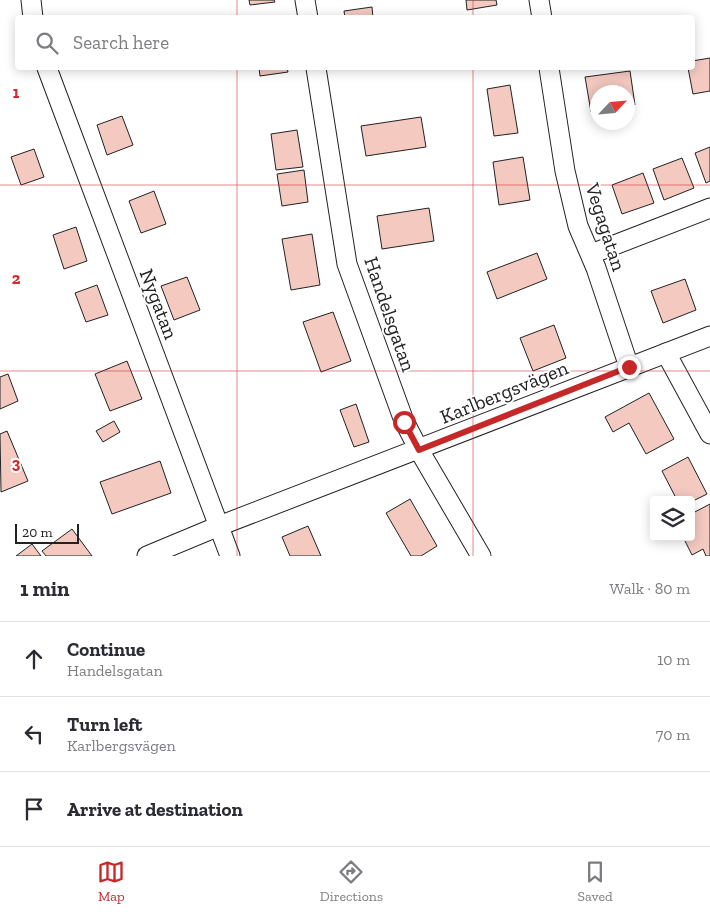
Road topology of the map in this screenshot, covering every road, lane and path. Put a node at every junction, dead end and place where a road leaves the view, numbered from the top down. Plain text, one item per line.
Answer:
1 (31, 0) edge
2 (305, 0) edge
3 (539, 0) edge
4 (33, 15) edge
5 (308, 15) edge
6 (542, 15) edge
7 (48, 70) edge
8 (316, 70) edge
9 (549, 70) edge
10 (710, 208) edge
11 (591, 254) junction
12 (710, 336) edge
13 (666, 353) junction
14 (629, 367) junction
15 (710, 434) edge
16 (419, 450) junction
17 (219, 526) junction
18 (147, 556) edge
19 (230, 556) edge
20 (480, 556) edge

1 - 4 street
2 - 5 street
3 - 6 street
7 - 17 street, Nygatan
8 - 16 street, Handelsgatan
9 - 11 street, Vegagatan
10 - 11 street
11 - 14 street, Vegagatan
12 - 13 street, Karlbergsvägen
13 - 14 street, Karlbergsvägen
13 - 15 street
14 - 16 street, Karlbergsvägen
16 - 17 street, Karlbergsvägen
16 - 20 street, Handelsgatan
17 - 18 street, Karlbergsvägen
17 - 19 street, Nygatan

